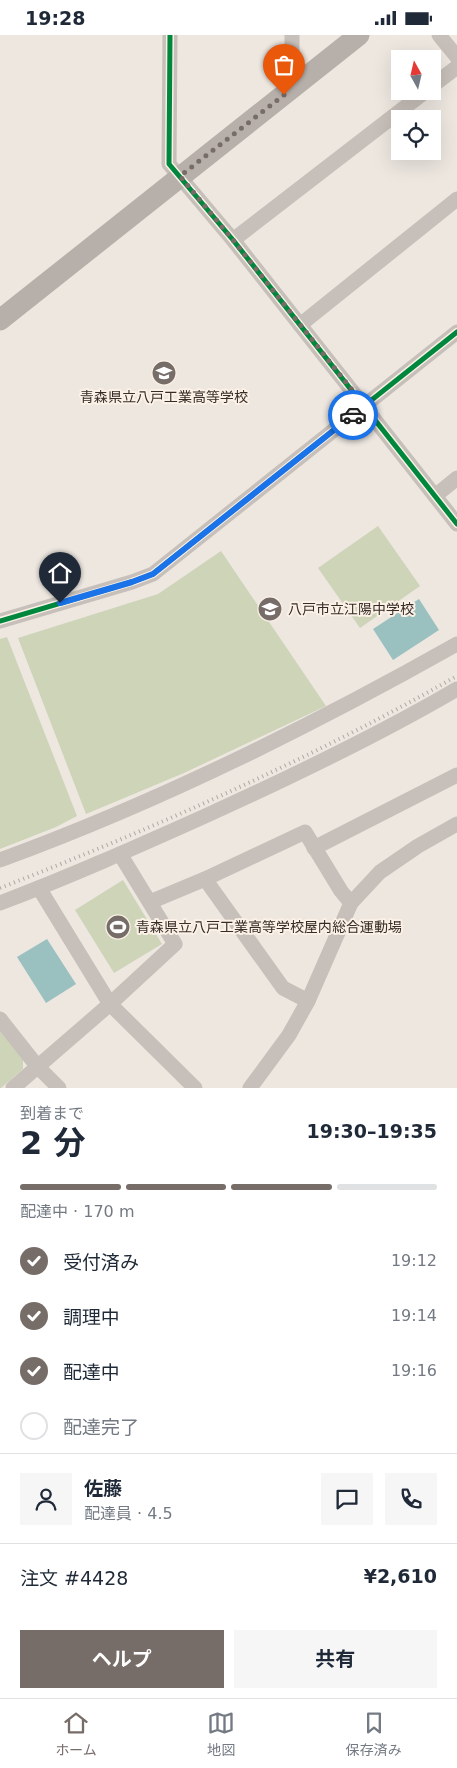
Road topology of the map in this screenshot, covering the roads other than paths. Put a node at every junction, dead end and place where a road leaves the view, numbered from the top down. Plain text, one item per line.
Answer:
1 (170, 35) edge
2 (292, 35) edge
3 (359, 35) edge
4 (439, 35) edge
5 (457, 57) edge
6 (457, 67) edge
7 (441, 79) edge
8 (299, 83) junction
9 (414, 100) edge
10 (180, 176) junction
11 (457, 199) edge
12 (233, 240) junction
13 (0, 320) edge
14 (300, 325) junction
15 (457, 332) edge
16 (364, 405) junction
17 (457, 478) edge
18 (435, 496) junction
19 (457, 524) edge
20 (0, 621) edge
21 (457, 644) edge
22 (457, 689) edge
23 (457, 775) edge
24 (457, 824) edge
25 (314, 848) junction
26 (120, 854) junction
27 (0, 860) edge
28 (206, 879) junction
29 (39, 888) junction
30 (150, 902) junction
31 (0, 903) edge
32 (351, 903) junction
33 (308, 1001) junction
34 (110, 1004) junction
35 (0, 1019) edge
36 (37, 1066) junction
37 (13, 1088) edge
38 (59, 1088) edge
39 (195, 1088) edge
40 (250, 1088) edge

1 - 10 street
2 - 8 street
3 - 8 street
4 - 5 street
6 - 7 street
8 - 10 street
9 - 12 street
10 - 12 street
10 - 13 street
11 - 14 street
12 - 14 street
14 - 16 street
15 - 16 street
16 - 18 street
16 - 20 street
17 - 18 street
18 - 19 street
21 - 27 street
22 - 26 street
23 - 25 street
24 - 32 street
25 - 28 street
25 - 32 street
26 - 29 street
26 - 30 street
28 - 30 street
28 - 33 street
29 - 31 street
29 - 34 street
30 - 34 street
32 - 33 street
33 - 40 street
34 - 36 street
34 - 39 street
35 - 36 street
36 - 37 street
36 - 38 street

